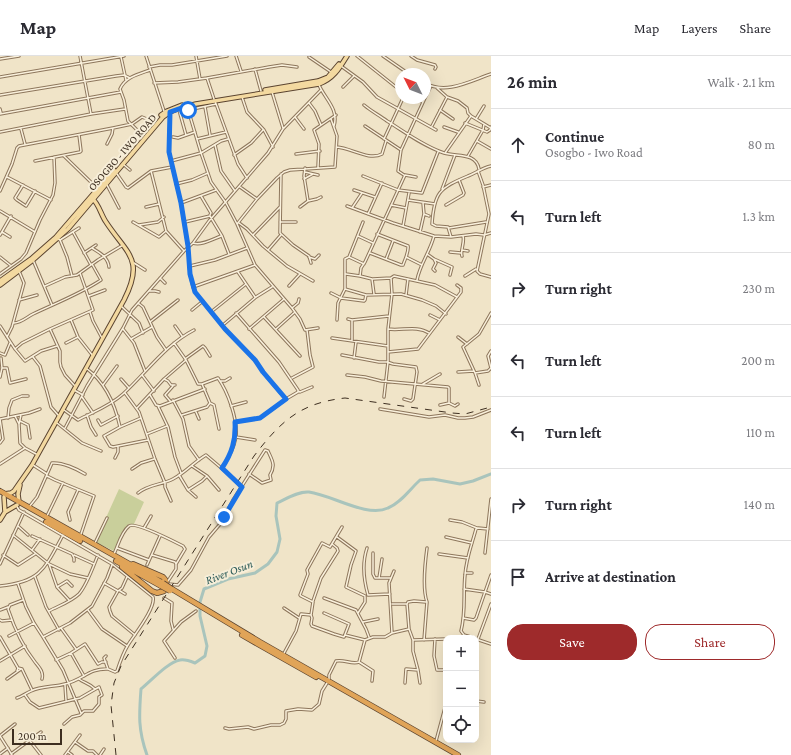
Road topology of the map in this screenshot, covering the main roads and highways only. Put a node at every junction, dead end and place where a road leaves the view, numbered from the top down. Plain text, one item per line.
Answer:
1 (345, 56) edge
2 (215, 102) junction
3 (99, 190) junction
4 (92, 198) junction
5 (97, 205) junction
6 (28, 263) junction
7 (0, 281) edge
8 (0, 285) edge
9 (20, 484) junction
10 (2, 494) edge
11 (18, 504) junction
12 (5, 512) junction
13 (0, 520) edge
14 (117, 562) junction
15 (164, 584) junction
16 (209, 613) junction
17 (328, 682) junction
18 (452, 755) edge
19 (458, 755) edge

1 - 2 main road, OSOGBO - IWO ROAD
1 - 2 main road, OSOGBO - IWO ROAD
2 - 3 main road, OSOGBO - IWO ROAD
2 - 3 main road, OSOGBO - IWO ROAD
3 - 4 main road, OSOGBO - IWO ROAD
3 - 5 main road
4 - 5 main road
4 - 6 main road, OSOGBO - IWO ROAD
4 - 6 main road, OSOGBO - IWO ROAD
5 - 9 main road
6 - 7 main road, OSOGBO - IWO ROAD
6 - 8 main road, OSOGBO - IWO ROAD
9 - 10 main road
9 - 11 main road
10 - 11 highway
10 - 12 main road
11 - 12 main road
11 - 14 highway
11 - 14 highway
12 - 13 main road
14 - 15 highway
14 - 15 highway
14 - 15 highway
15 - 16 highway, bridge
16 - 17 highway
16 - 17 highway
17 - 18 highway
17 - 19 highway

